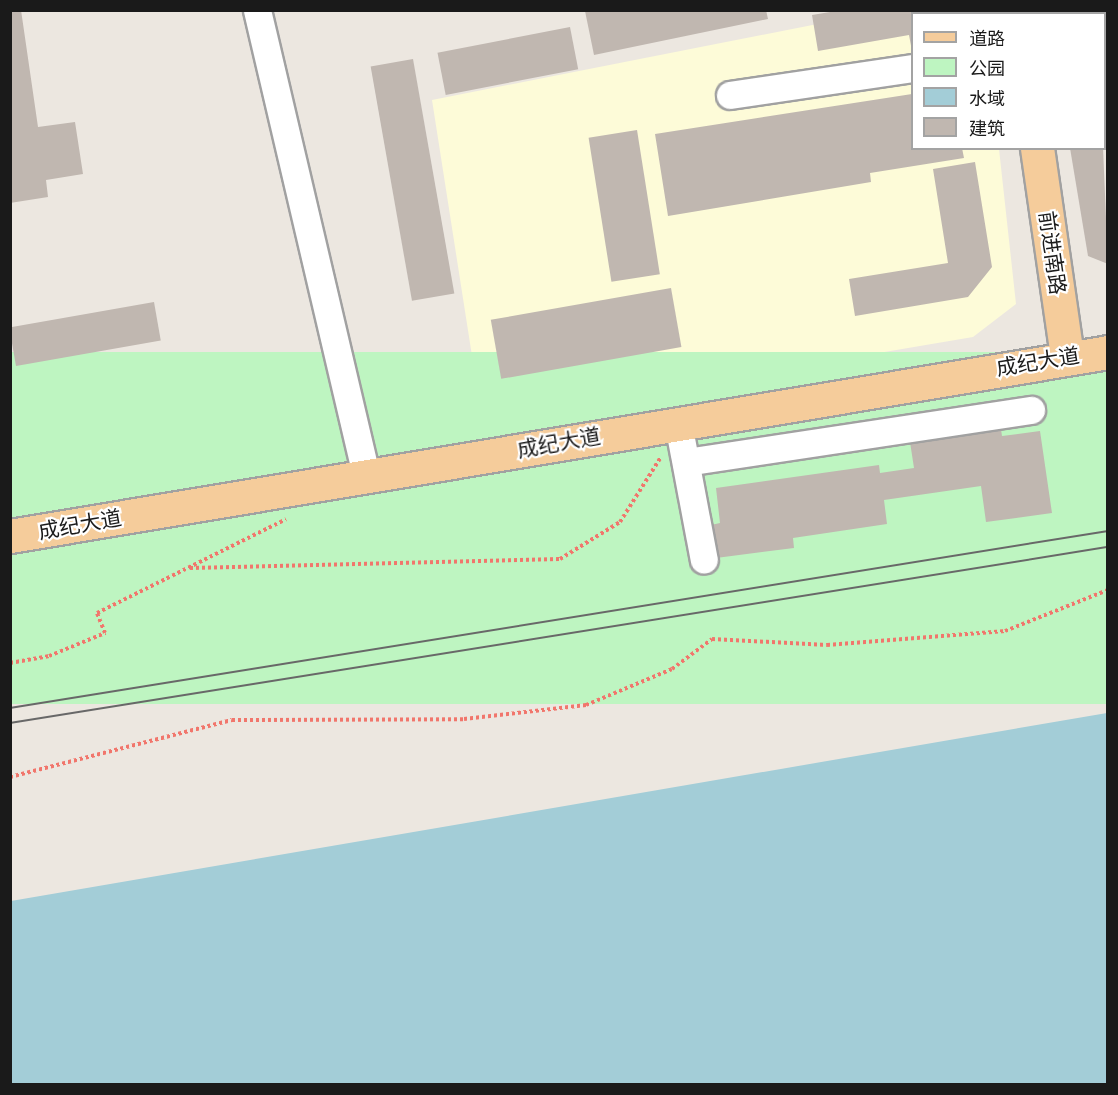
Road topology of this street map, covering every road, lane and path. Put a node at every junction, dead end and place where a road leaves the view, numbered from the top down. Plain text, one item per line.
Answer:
1 (257, 10) edge
2 (911, 68) edge
3 (730, 95) dead end
4 (1037, 150) edge
5 (1107, 352) edge
6 (1067, 357) junction
7 (1031, 410) dead end
8 (678, 423) junction
9 (686, 462) junction
10 (366, 476) junction
11 (290, 516) dead end
12 (10, 536) edge
13 (704, 560) dead end
14 (190, 568) junction
15 (1107, 590) edge
16 (10, 663) edge
17 (10, 777) edge

1 - 10 street
2 - 3 street
4 - 6 main road, 前进南路
5 - 6 main road, 成纪大道
6 - 8 main road, 成纪大道
7 - 9 street
8 - 9 street
8 - 10 main road, 成纪大道
8 - 14 path
9 - 13 street
10 - 12 main road, 成纪大道
11 - 14 path
14 - 16 path
15 - 17 path

